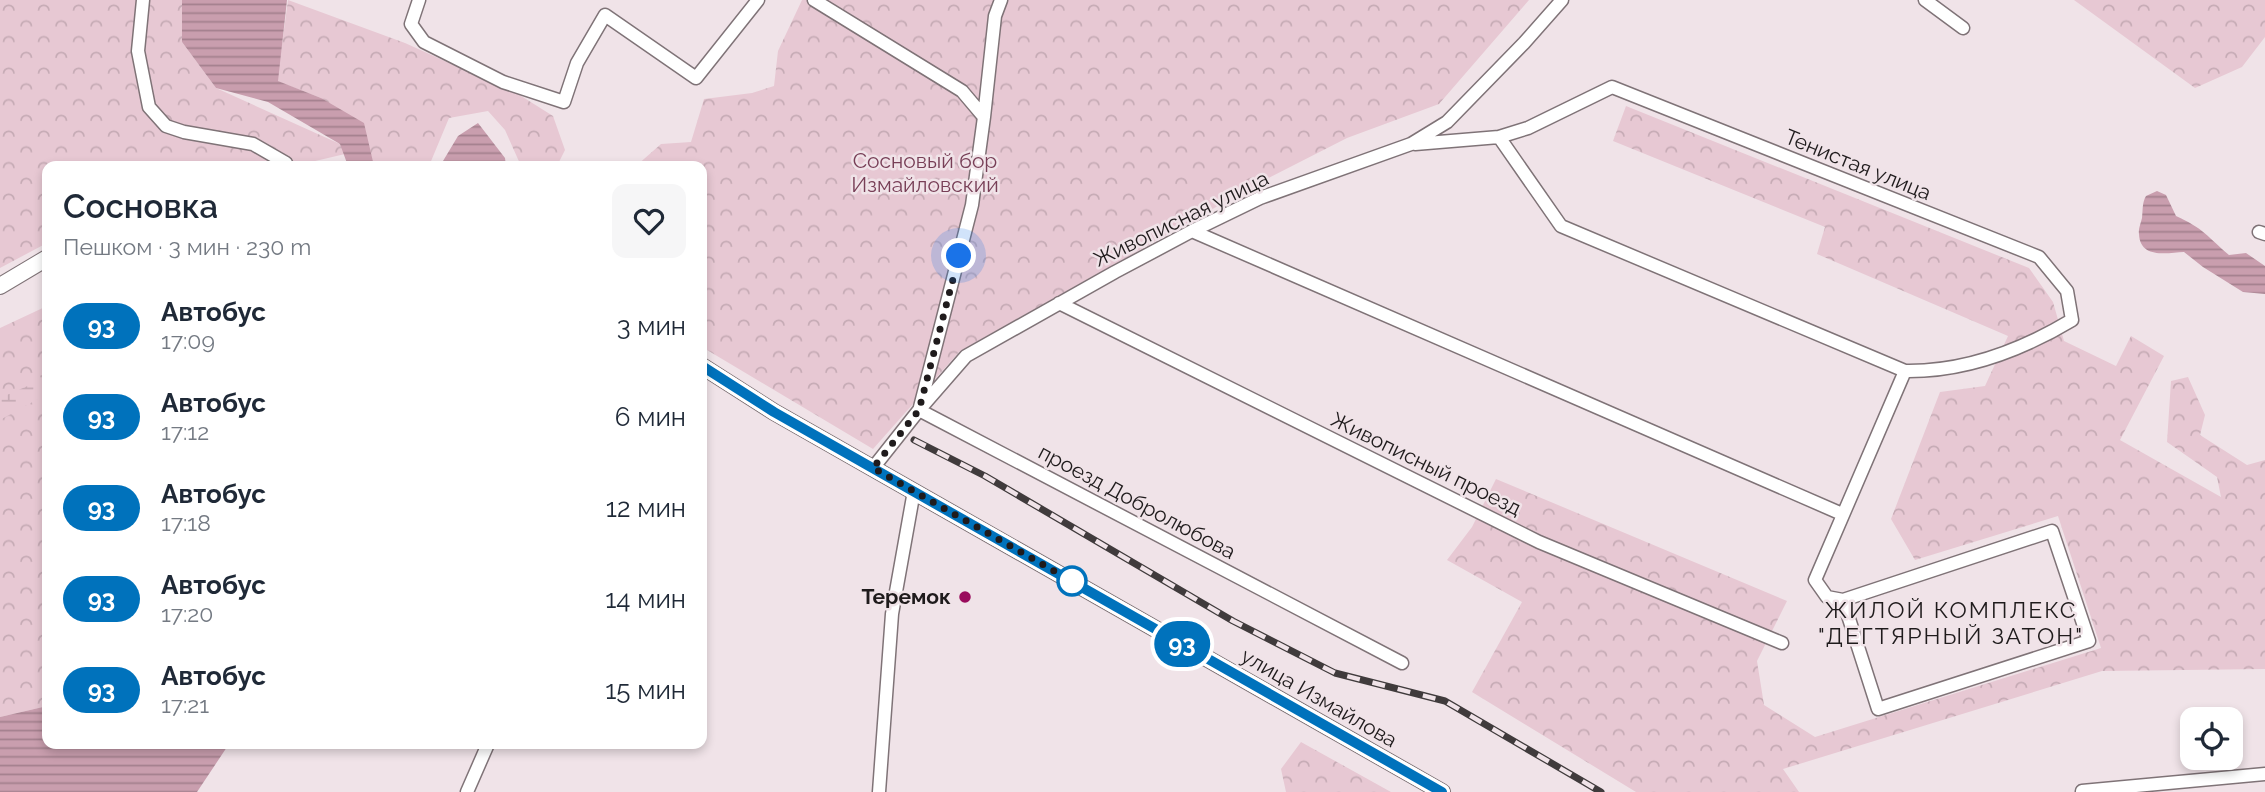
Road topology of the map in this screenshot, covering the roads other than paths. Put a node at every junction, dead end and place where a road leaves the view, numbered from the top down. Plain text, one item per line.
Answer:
1 (143, 0) edge
2 (419, 0) edge
3 (758, 0) edge
4 (814, 0) edge
5 (1001, 0) edge
6 (1562, 0) edge
7 (1925, 0) edge
8 (1963, 28) dead end
9 (984, 117) junction
10 (1499, 136) junction
11 (1411, 144) junction
12 (283, 161) edge
13 (1192, 231) junction
14 (42, 261) edge
15 (0, 286) edge
16 (1059, 303) junction
17 (707, 369) edge
18 (1905, 371) junction
19 (919, 410) junction
20 (873, 468) junction
21 (914, 491) junction
22 (1842, 514) junction
23 (1843, 600) junction
24 (1782, 643) dead end
25 (1402, 663) dead end
26 (486, 749) edge
27 (2265, 774) edge
28 (2082, 791) edge
29 (467, 792) edge
30 (879, 792) edge
31 (1442, 792) edge

1 - 12 street
2 - 3 street
4 - 9 street
5 - 9 street
6 - 11 street, Живописная улица
7 - 8 street
9 - 19 street
10 - 11 street, Тенистая улица
10 - 18 street
10 - 18 street, Тенистая улица
11 - 13 street, Живописная улица
13 - 16 street, Живописная улица
13 - 22 street
14 - 15 main road
16 - 19 street, Живописная улица
16 - 24 street, Живописный проезд
17 - 20 main road, улица Измайлова
18 - 22 street
19 - 20 street
19 - 25 street, проезд Добролюбова
20 - 21 main road, улица Измайлова
21 - 30 street
21 - 31 main road, улица Измайлова
22 - 23 street
23 - 23 street
26 - 29 street
27 - 28 street

